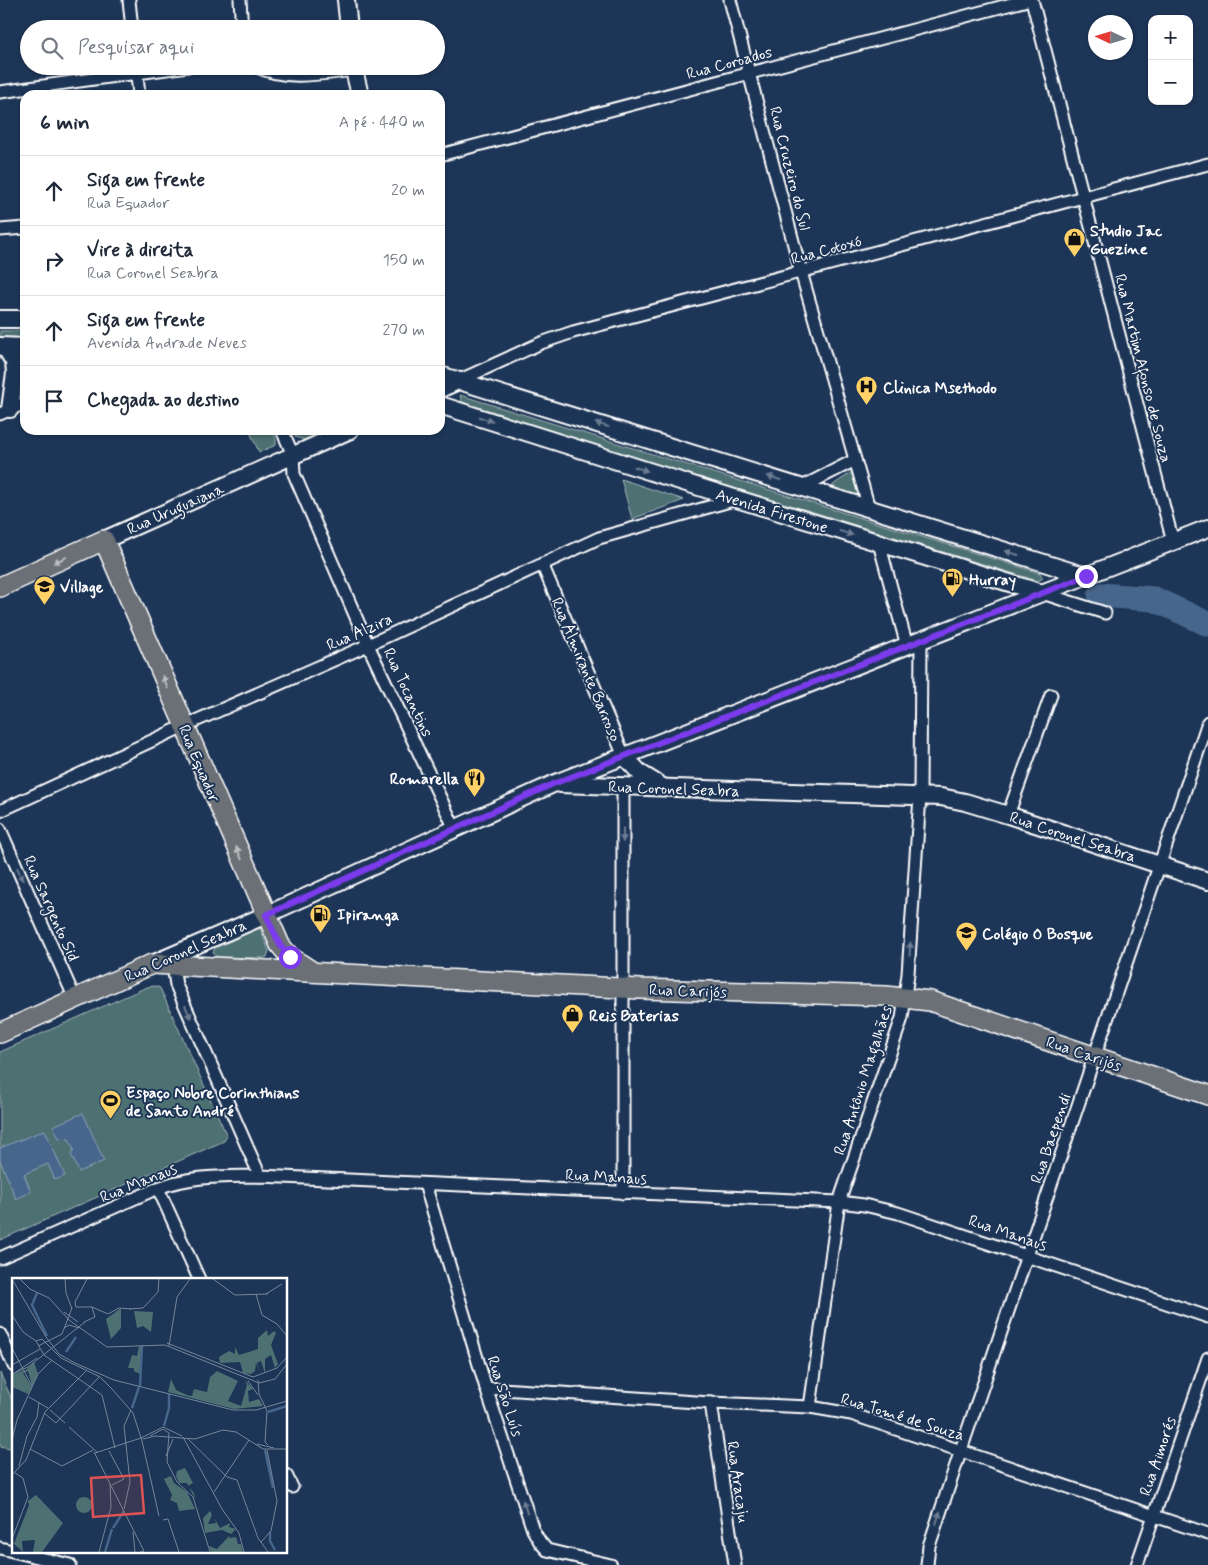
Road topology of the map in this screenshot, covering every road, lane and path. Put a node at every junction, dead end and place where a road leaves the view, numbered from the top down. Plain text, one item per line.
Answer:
1 (129, 0) edge
2 (240, 0) edge
3 (346, 0) edge
4 (730, 0) edge
5 (1027, 0) edge
6 (1032, 0) edge
7 (131, 20) edge
8 (241, 20) edge
9 (348, 20) edge
10 (750, 73) junction
11 (105, 75) edge
12 (136, 75) edge
13 (356, 75) edge
14 (138, 90) edge
15 (359, 90) edge
16 (0, 92) edge
17 (445, 153) edge
18 (1208, 164) edge
19 (1084, 198) junction
20 (20, 228) edge
21 (0, 230) edge
22 (801, 272) junction
23 (0, 319) edge
24 (20, 319) edge
25 (3, 346) edge
26 (20, 347) edge
27 (445, 377) edge
28 (458, 381) junction
29 (445, 387) edge
30 (445, 406) edge
31 (12, 409) edge
32 (284, 435) edge
33 (339, 435) edge
34 (293, 455) junction
35 (855, 460) junction
36 (802, 487) junction
37 (737, 500) junction
38 (869, 508) junction
39 (1208, 528) edge
40 (104, 540) junction
41 (1173, 542) junction
42 (878, 543) junction
43 (542, 564) junction
44 (1086, 576) junction
45 (0, 587) edge
46 (1042, 593) junction
47 (1105, 613) dead end
48 (914, 643) junction
49 (368, 645) junction
50 (1050, 695) dead end
51 (1208, 722) edge
52 (184, 726) junction
53 (624, 756) junction
54 (553, 784) junction
55 (623, 787) junction
56 (663, 787) junction
57 (920, 796) junction
58 (0, 811) edge
59 (1008, 815) junction
60 (0, 829) edge
61 (455, 829) junction
62 (1159, 865) junction
63 (1208, 881) edge
64 (266, 915) junction
65 (280, 945) junction
66 (152, 964) junction
67 (173, 966) junction
68 (255, 970) junction
69 (314, 973) junction
70 (622, 988) junction
71 (905, 997) junction
72 (75, 999) junction
73 (0, 1033) edge
74 (1094, 1057) junction
75 (1208, 1095) edge
76 (260, 1176) junction
77 (425, 1184) junction
78 (158, 1188) junction
79 (623, 1193) junction
80 (839, 1202) junction
81 (1027, 1256) junction
82 (0, 1258) edge
83 (199, 1278) edge
84 (1208, 1317) edge
85 (0, 1334) edge
86 (1208, 1358) edge
87 (12, 1361) edge
88 (486, 1388) junction
89 (712, 1403) junction
90 (810, 1407) junction
91 (961, 1450) junction
92 (288, 1479) edge
93 (292, 1487) dead end
94 (1154, 1516) junction
95 (1208, 1534) edge
96 (14, 1552) edge
97 (36, 1558) edge
98 (70, 1565) edge
99 (611, 1565) edge
100 (734, 1565) edge
101 (927, 1565) edge
102 (1137, 1565) edge

1 - 7 street
2 - 8 street
3 - 9 main road
4 - 10 street, Rua Cruzeiro do Sul
5 - 10 street, Rua Coroados
6 - 19 street, Rua Martim Afonso de Souza
10 - 17 street, Rua Coroados
10 - 22 street, Rua Cruzeiro do Sul
11 - 16 street
12 - 14 street
13 - 15 main road
18 - 19 street, Rua Cotoxó
19 - 22 street, Rua Cotoxó
19 - 41 street, Rua Martim Afonso de Souza
20 - 21 street
22 - 28 street, Rua Cotoxó
22 - 35 street, Rua Cruzeiro do Sul
23 - 24 main road
25 - 26 main road
25 - 31 main road
27 - 28 main road, Avenida Firestone
28 - 29 main road
36 -> 28 main road, Avenida Firestone
30 -> 37 main road, Avenida Firestone
32 - 34 street, Rua Tocantins
33 - 34 main road, Rua Uruguaiana
34 - 40 main road, Rua Uruguaiana
34 - 49 street, Rua Tocantins
35 - 36 street
35 - 38 street, Rua Cruzeiro do Sul
36 - 38 main road, Avenida Firestone
37 -> 42 main road, Avenida Firestone
37 - 43 street, Rua Alzira
44 -> 38 main road, Avenida Firestone
39 - 41 main road
40 -> 45 main road, Rua Uruguaiana
52 -> 40 main road, Rua Equador
41 - 44 main road
42 - 46 main road, Avenida Firestone
42 - 48 street
43 - 49 street, Rua Alzira
43 - 53 street, Rua Almirante Barroso
44 - 46 main road
46 - 47 street, Avenida Firestone
46 - 48 main road
48 - 53 main road
48 - 57 street, Rua Antônio Magalhães
49 - 52 street, Rua Alzira
49 - 61 street, Rua Tocantins
50 - 59 street
51 - 62 street, Rua Baependi
52 - 58 street, Rua Alzira
64 -> 52 main road, Rua Equador
53 - 54 main road
53 - 56 main road, Rua Almirante Barroso
54 - 55 main road, Rua Coronel Seabra
54 - 61 main road, Rua Coronel Seabra
55 - 56 main road, Rua Coronel Seabra
55 -> 70 street
56 - 57 main road, Rua Coronel Seabra
57 - 59 main road, Rua Coronel Seabra
71 -> 57 street, Rua Antônio Magalhães
59 - 62 main road, Rua Coronel Seabra
60 -> 72 street, Rua Sargento Sid
61 - 64 main road, Rua Coronel Seabra
62 - 63 main road, Rua Coronel Seabra
62 - 74 street, Rua Baependi
64 - 65 main road, Rua Equador
64 - 66 main road, Rua Coronel Seabra
65 - 68 main road
65 - 69 main road, Rua Equador
66 - 67 main road, Rua Carijós
66 - 72 main road, Rua Coronel Seabra
67 - 68 main road, Rua Carijós
67 -> 76 street
68 - 69 main road, Rua Carijós
69 - 70 main road, Rua Carijós
70 - 71 main road, Rua Carijós
70 - 79 street
71 - 74 main road, Rua Carijós
71 - 80 street, Rua Antônio Magalhães
72 - 73 main road, Rua Coronel Seabra
74 - 75 main road, Rua Carijós
74 - 81 street, Rua Baependi
76 - 77 street, Rua Manaus
76 - 78 street, Rua Manaus
77 - 79 street, Rua Manaus
77 - 88 street, Rua São Luís
78 - 82 street, Rua Manaus
78 - 83 street
79 - 80 street, Rua Manaus
80 - 81 street, Rua Manaus
80 - 90 street, Rua Antônio Magalhães
81 - 84 street, Rua Manaus
81 - 91 street, Rua Baependi
85 - 87 street
86 - 94 street, Rua Aimorés
88 - 89 street, Rua Tomé de Souza
99 -> 88 street, Rua São Luís
89 - 90 street, Rua Tomé de Souza
89 - 100 street, Rua Aracaju
90 - 91 street, Rua Tomé de Souza
91 - 94 street, Rua Tomé de Souza
101 -> 91 street, Rua Baependi
92 - 93 street
94 - 95 street, Rua Tomé de Souza
94 - 102 street, Rua Aimorés
96 - 97 street
97 - 98 street

